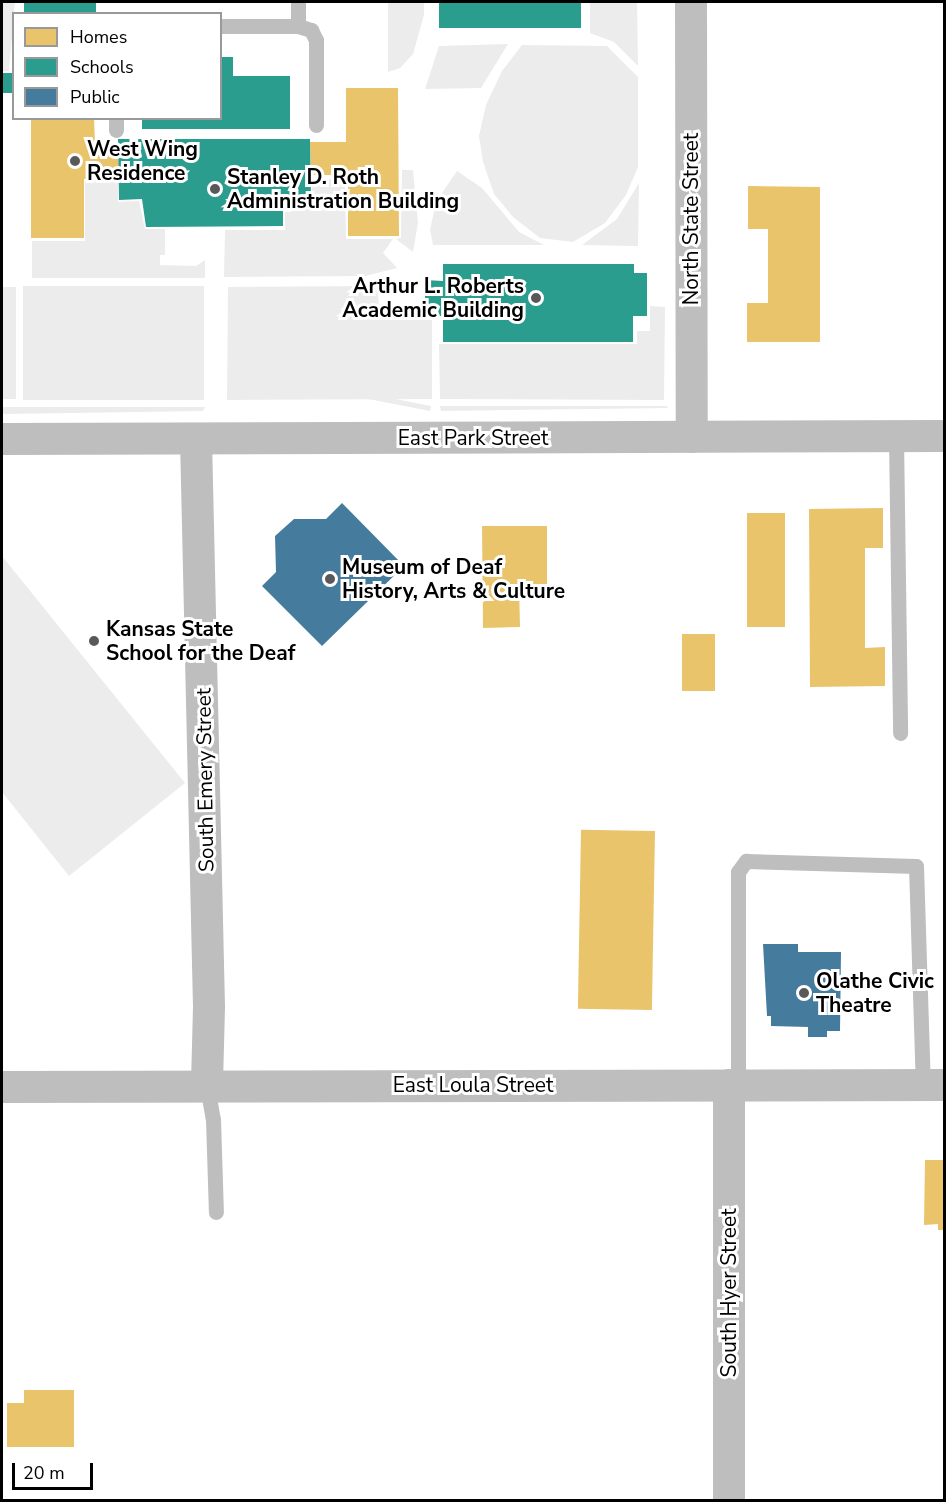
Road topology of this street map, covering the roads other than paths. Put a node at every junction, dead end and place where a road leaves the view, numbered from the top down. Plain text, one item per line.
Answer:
1 (298, 2) edge
2 (691, 2) edge
3 (222, 26) edge
4 (298, 26) junction
5 (316, 125) dead end
6 (896, 436) junction
7 (945, 436) edge
8 (692, 437) junction
9 (2, 439) edge
10 (196, 439) junction
11 (900, 733) dead end
12 (734, 1085) junction
13 (934, 1085) edge
14 (207, 1086) junction
15 (2, 1087) edge
16 (216, 1212) dead end
17 (729, 1500) edge

1 - 4 lane
2 - 8 street, North State Street
3 - 4 lane
4 - 5 lane
6 - 7 street, East Park Street
6 - 8 street, East Park Street
6 - 11 lane
8 - 10 street, East Park Street
9 - 10 street, East Park Street
10 - 14 street, South Emery Street
12 - 13 street, East Loula Street
12 - 13 lane
12 - 14 street, East Loula Street
12 - 17 street, South Hyer Street
14 - 15 street, East Loula Street
14 - 16 lane

